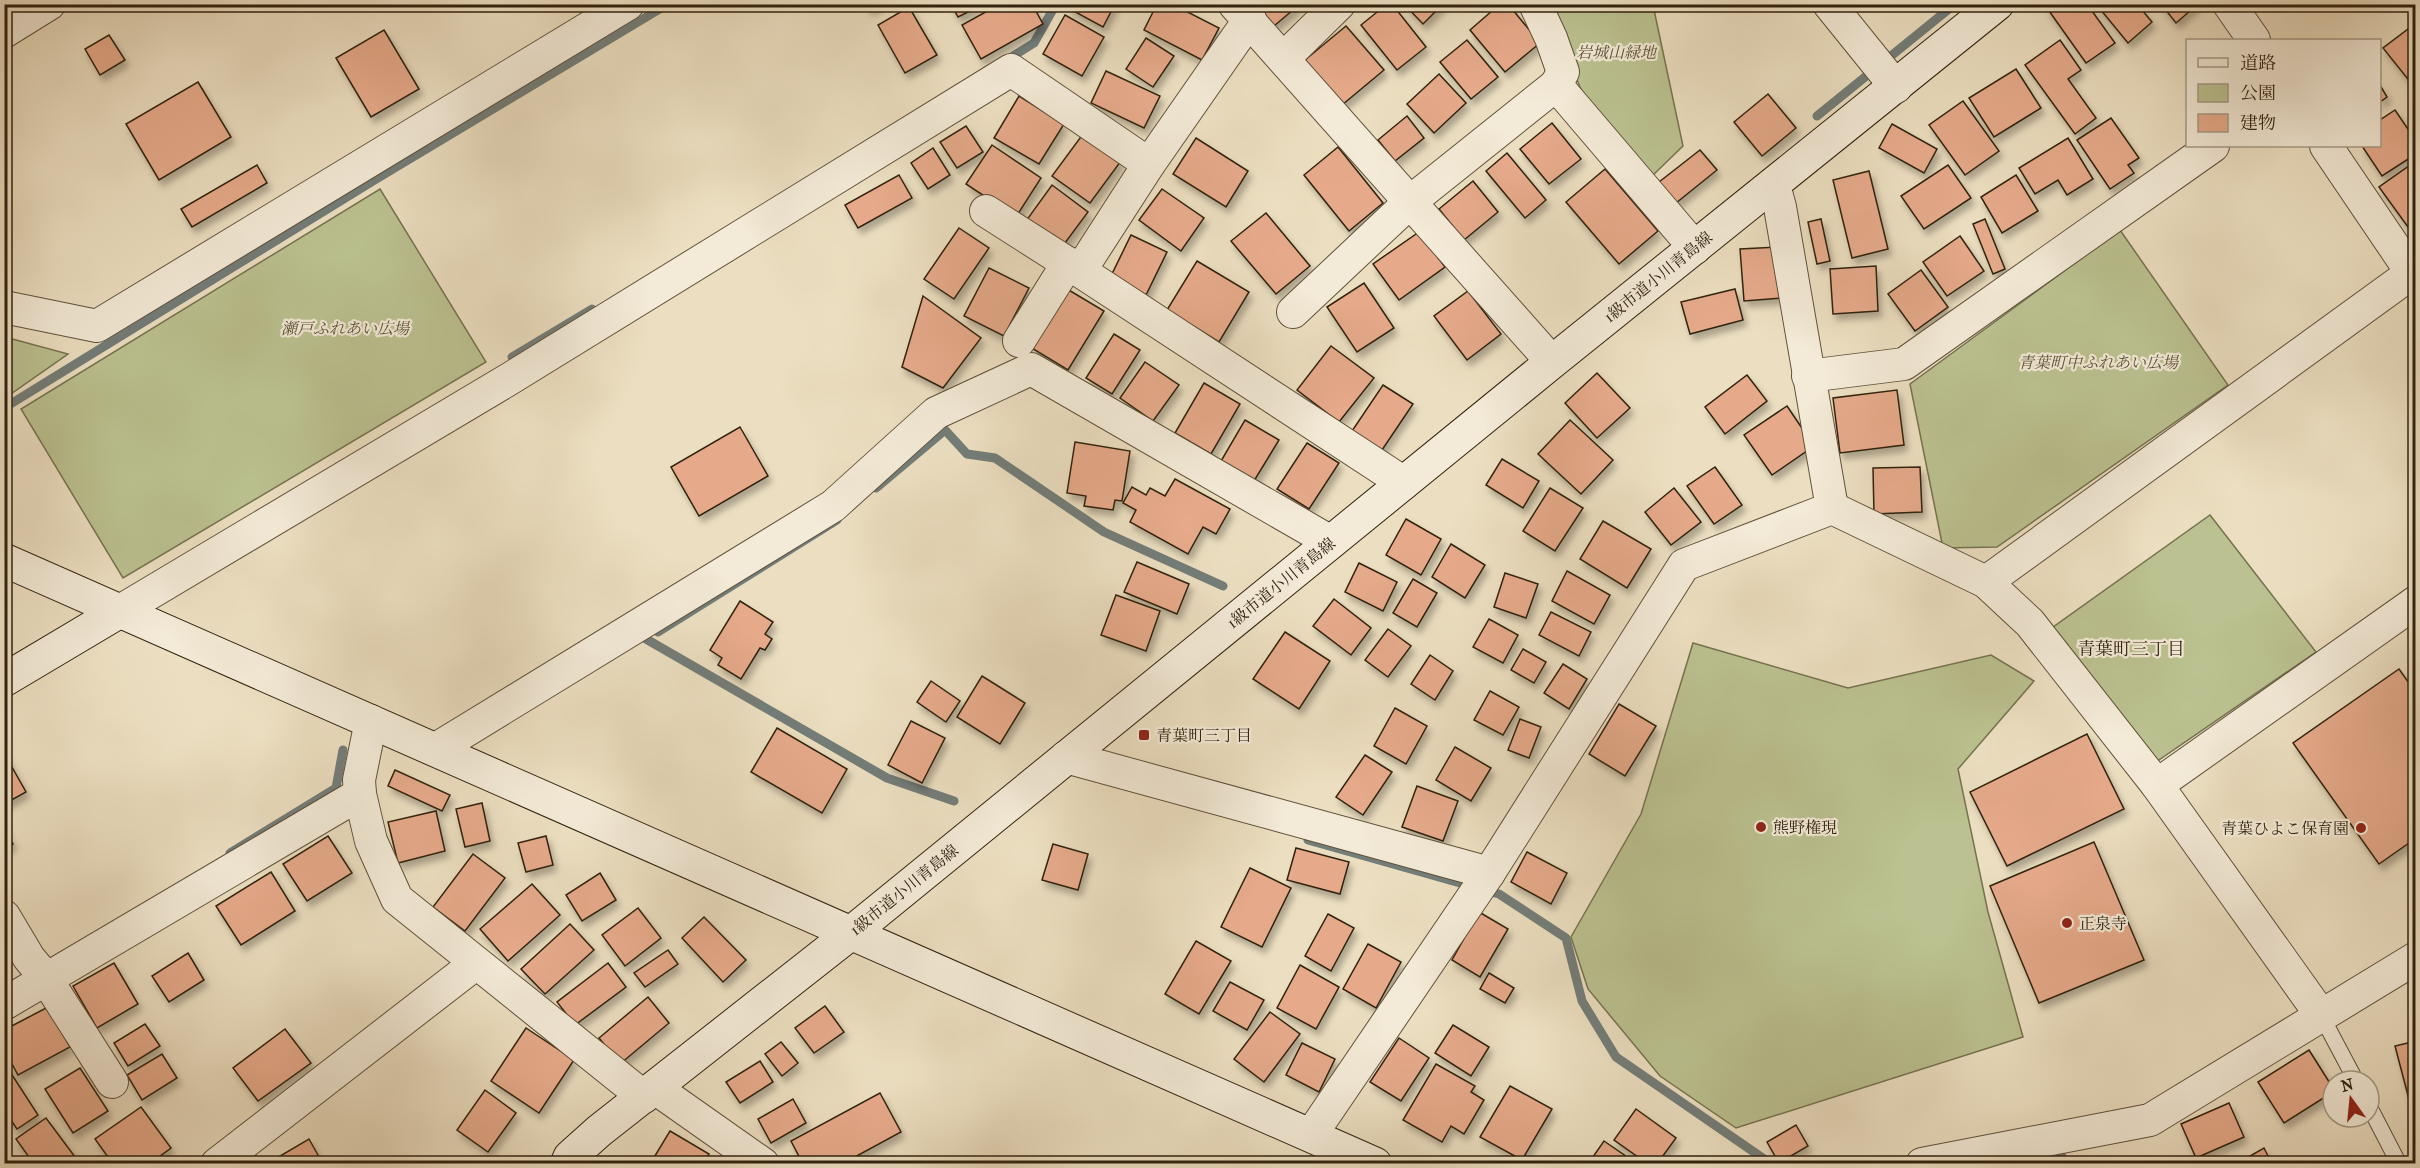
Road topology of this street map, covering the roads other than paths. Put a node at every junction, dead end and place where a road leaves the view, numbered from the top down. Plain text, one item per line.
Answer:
1 (49, 4) edge
2 (628, 4) edge
3 (1340, 4) edge
4 (1535, 4) edge
5 (1829, 4) edge
6 (1997, 4) edge
7 (2229, 4) edge
8 (1242, 12) edge
9 (4, 32) edge
10 (2253, 39) edge
11 (1284, 58) junction
12 (1556, 85) junction
13 (1896, 87) junction
14 (2212, 147) edge
15 (2327, 147) edge
16 (1149, 164) junction
17 (1774, 185) junction
18 (1411, 201) junction
19 (986, 211) dead end
20 (1695, 248) junction
21 (1074, 267) junction
22 (2414, 274) edge
23 (4, 307) edge
24 (1293, 312) dead end
25 (1020, 341) dead end
26 (1552, 362) junction
27 (1808, 376) junction
28 (1404, 483) junction
29 (1832, 508) junction
30 (1331, 542) junction
31 (4, 560) edge
32 (1986, 582) junction
33 (2415, 602) edge
34 (120, 611) junction
35 (4, 680) edge
36 (371, 721) junction
37 (436, 750) junction
38 (1066, 757) junction
39 (2157, 785) junction
40 (360, 794) junction
41 (1489, 873) junction
42 (4, 916) edge
43 (851, 933) junction
44 (2415, 958) edge
45 (475, 964) junction
46 (40, 971) junction
47 (4, 1004) edge
48 (2321, 1015) junction
49 (2350, 1069) edge
50 (112, 1082) dead end
51 (649, 1093) junction
52 (2381, 1129) edge
53 (1311, 1135) junction
54 (564, 1161) edge
55 (217, 1164) edge
56 (763, 1164) edge
57 (1375, 1164) edge
58 (1922, 1164) edge
59 (2399, 1164) edge

1 - 9 street
2 - 23 street
3 - 11 street
4 - 12 street
5 - 13 street
6 - 13 street, 1級市道小川青島線
7 - 10 street
8 - 11 street
8 - 16 street
11 - 18 street
12 - 18 street
12 - 20 street
13 - 17 street, 1級市道小川青島線
14 - 27 street
15 - 22 street
16 - 21 street
16 - 34 street
17 - 20 street, 1級市道小川青島線
17 - 27 street
18 - 24 street
18 - 26 street
19 - 21 street
20 - 26 street, 1級市道小川青島線
21 - 25 street
21 - 28 street
22 - 32 street
26 - 28 street, 1級市道小川青島線
27 - 29 street
28 - 30 street, 1級市道小川青島線
29 - 32 street
29 - 41 street
30 - 37 street
30 - 38 street, 1級市道小川青島線
31 - 34 street
32 - 39 street
33 - 39 street
34 - 35 street
34 - 36 street
36 - 37 street
36 - 40 street
37 - 43 street
38 - 41 street
38 - 43 street, 1級市道小川青島線
39 - 48 street
40 - 45 street
40 - 46 street
41 - 53 street
42 - 46 street
43 - 51 street, 1級市道小川青島線
43 - 53 street
44 - 48 street
45 - 51 street
45 - 55 street
46 - 47 street
46 - 50 street
48 - 49 lane
48 - 58 street
51 - 54 street, 1級市道小川青島線
51 - 56 street
52 - 59 lane
53 - 57 street

